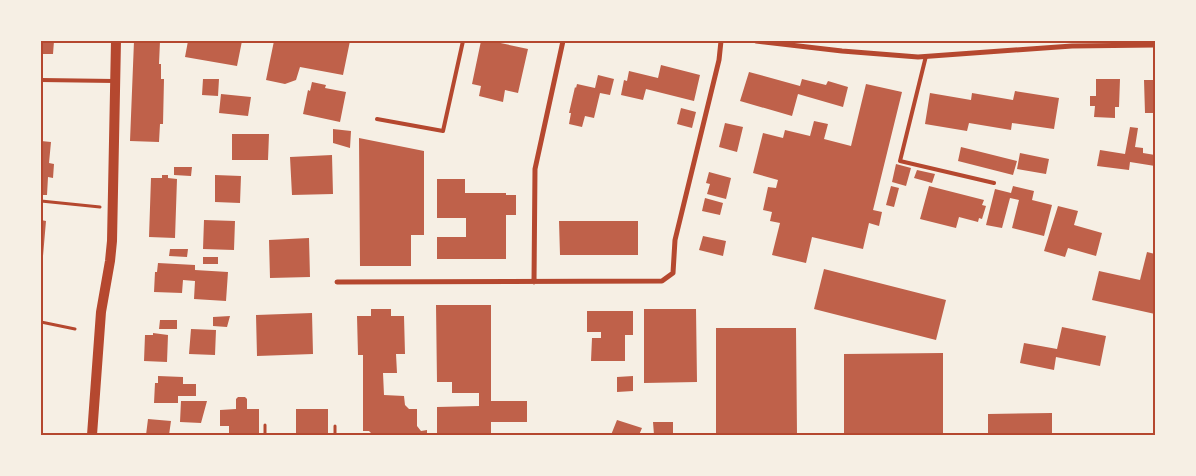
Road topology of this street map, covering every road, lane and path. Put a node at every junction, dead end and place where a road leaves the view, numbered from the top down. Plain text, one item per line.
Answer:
1 (116, 41) edge
2 (463, 41) edge
3 (562, 41) edge
4 (721, 41) edge
5 (756, 41) edge
6 (1155, 45) edge
7 (926, 56) junction
8 (41, 80) edge
9 (115, 81) junction
10 (377, 119) dead end
11 (994, 183) dead end
12 (41, 202) edge
13 (113, 207) junction
14 (337, 282) dead end
15 (534, 282) junction
16 (41, 322) edge
17 (75, 329) dead end
18 (265, 426) dead end
19 (335, 426) dead end
20 (92, 435) edge
21 (265, 435) edge
22 (335, 435) edge

1 - 9 main road
2 - 10 lane
3 - 15 street
4 - 15 street
5 - 7 street
6 - 7 street
7 - 11 lane
8 - 9 lane
9 - 13 main road
12 - 13 path
13 - 20 main road
14 - 15 street
16 - 17 path
18 - 21 path
19 - 22 path

